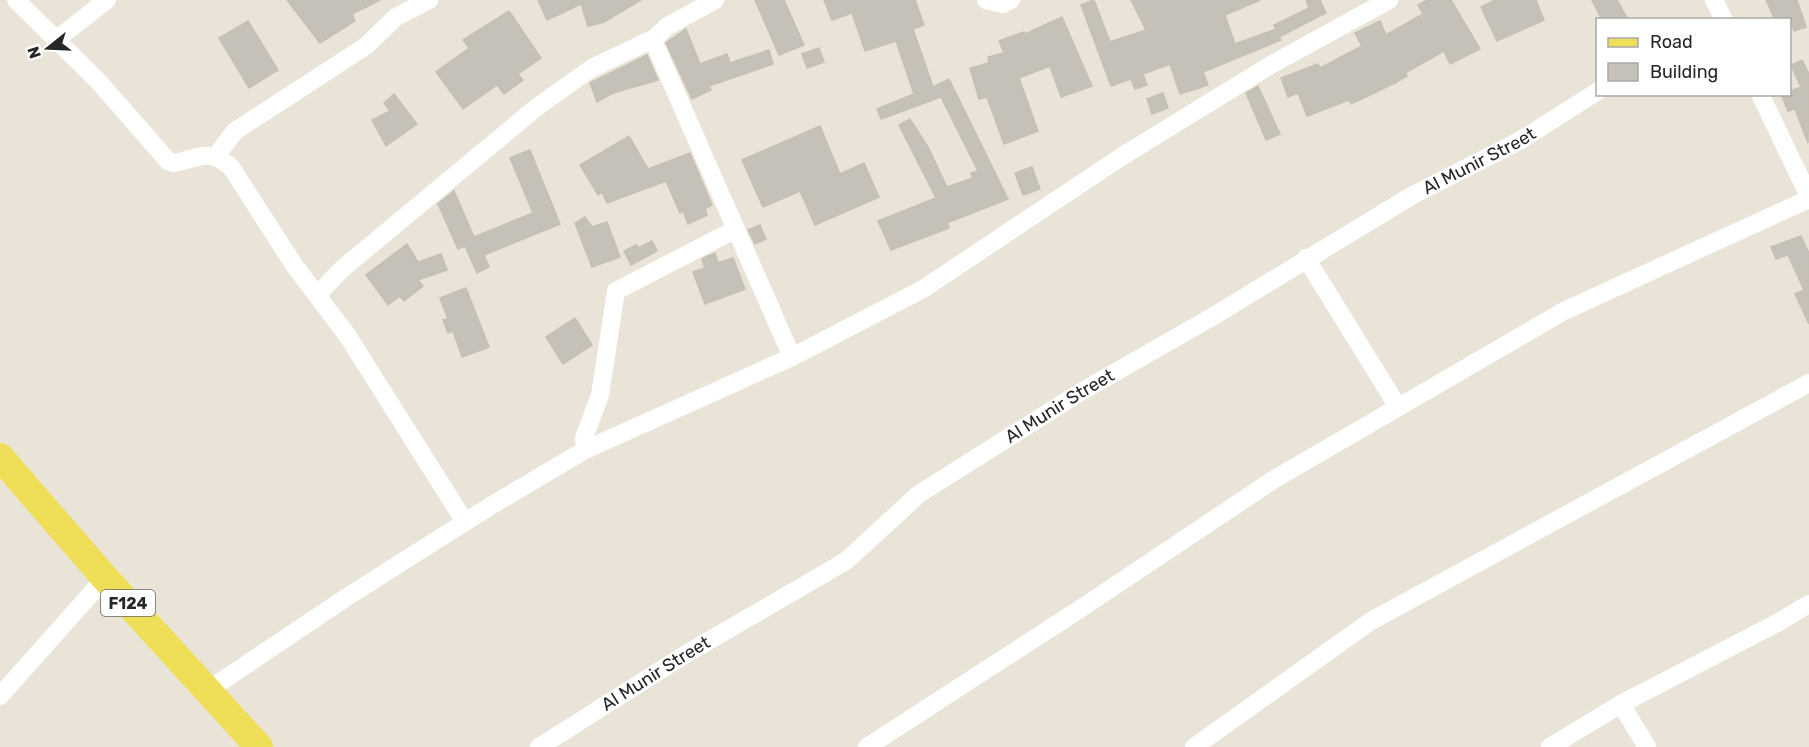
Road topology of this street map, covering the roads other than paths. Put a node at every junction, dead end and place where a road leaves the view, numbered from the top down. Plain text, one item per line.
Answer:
1 (16, 0) edge
2 (107, 0) edge
3 (429, 0) edge
4 (715, 0) edge
5 (986, 0) edge
6 (1011, 0) edge
7 (1389, 0) edge
8 (1714, 0) edge
9 (1723, 18) edge
10 (655, 38) junction
11 (57, 39) junction
12 (1596, 92) edge
13 (1761, 96) edge
14 (216, 156) junction
15 (1809, 198) edge
16 (736, 229) junction
17 (1306, 258) junction
18 (318, 294) junction
19 (792, 357) junction
20 (1809, 383) edge
21 (1398, 408) junction
22 (585, 450) junction
23 (0, 456) edge
24 (465, 522) junction
25 (105, 578) junction
26 (1809, 604) edge
27 (207, 691) junction
28 (0, 696) edge
29 (1621, 704) junction
30 (259, 747) edge
31 (539, 747) edge
32 (867, 747) edge
33 (1194, 747) edge
34 (1550, 747) edge
35 (1647, 747) edge

1 - 11 street
2 - 11 street
3 - 14 street
4 - 10 street
5 - 6 street
7 - 19 street
8 - 9 street
10 - 16 street
10 - 18 street
11 - 14 street
12 - 17 street, Al Munir Street
13 - 15 street
14 - 18 street
15 - 21 street
16 - 19 street
16 - 22 street
17 - 21 street
17 - 31 street, Al Munir Street
18 - 24 street
19 - 22 street
20 - 33 street
21 - 32 street
22 - 24 street
23 - 25 main road, F124
24 - 27 street
25 - 27 main road, F124
25 - 28 street
26 - 29 street
27 - 30 main road, F124
29 - 34 street
29 - 35 street

